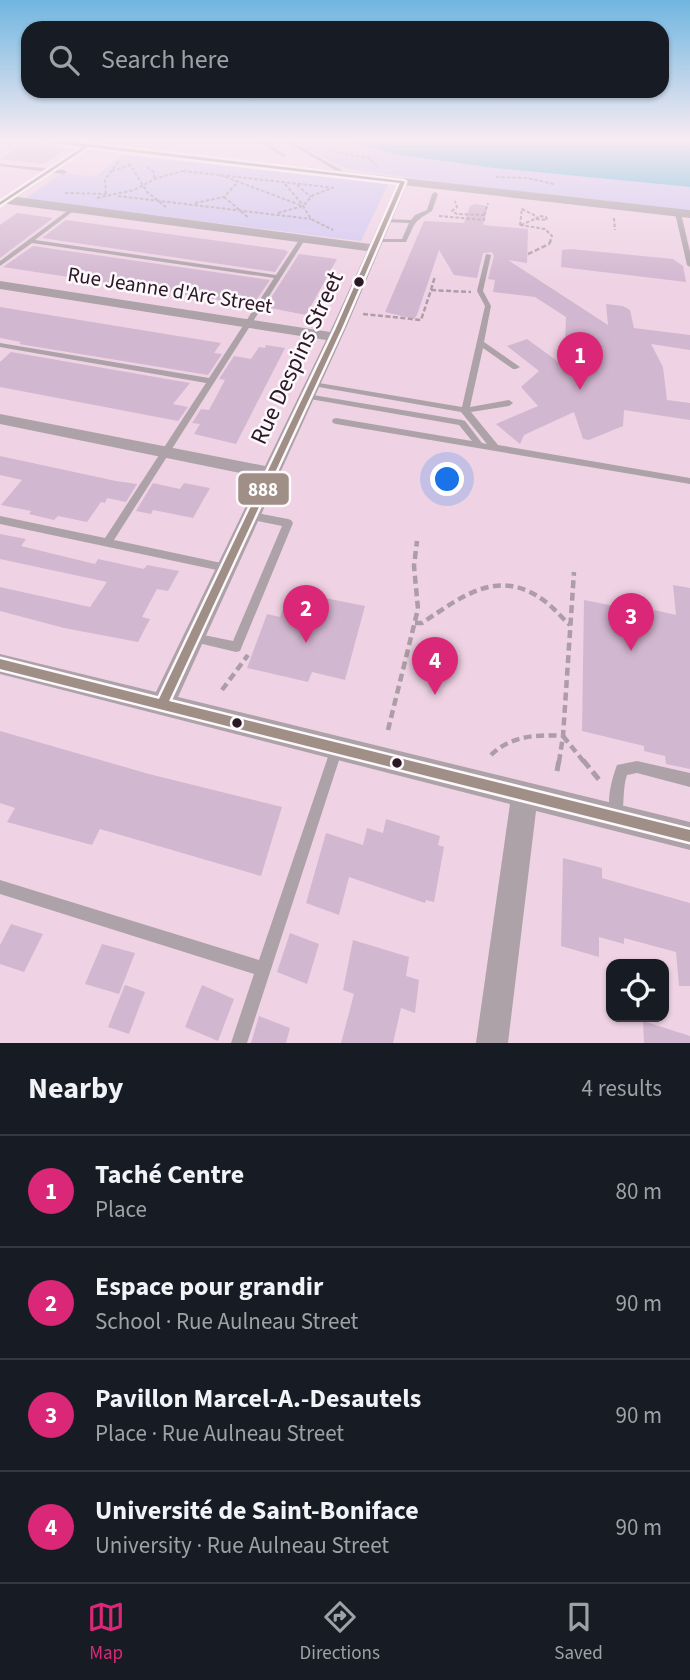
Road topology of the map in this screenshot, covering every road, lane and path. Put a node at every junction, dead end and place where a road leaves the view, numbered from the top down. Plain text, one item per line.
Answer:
1 (25, 188) edge
2 (66, 188) edge
3 (106, 188) edge
4 (137, 188) edge
5 (145, 188) edge
6 (233, 188) edge
7 (250, 188) edge
8 (289, 188) edge
9 (300, 188) edge
10 (335, 188) dead end
11 (401, 188) edge
12 (445, 188) edge
13 (68, 192) junction
14 (54, 194) dead end
15 (107, 194) junction
16 (435, 194) dead end
17 (224, 197) junction
18 (311, 197) junction
19 (460, 199) dead end
20 (523, 199) dead end
21 (157, 200) junction
22 (485, 201) dead end
23 (4, 202) edge
24 (189, 204) junction
25 (303, 206) junction
26 (71, 208) junction
27 (522, 209) junction
28 (242, 210) junction
29 (273, 214) junction
30 (684, 214) edge
31 (429, 215) dead end
32 (484, 215) junction
33 (551, 216) dead end
34 (536, 218) junction
35 (546, 218) junction
36 (311, 219) junction
37 (387, 220) junction
38 (170, 221) junction
39 (412, 222) junction
40 (543, 222) junction
41 (520, 226) junction
42 (545, 229) junction
43 (303, 238) junction
44 (30, 241) junction
45 (370, 245) junction
46 (528, 254) dead end
47 (488, 255) dead end
48 (0, 264) edge
49 (690, 265) edge
50 (435, 276) dead end
51 (277, 277) junction
52 (0, 285) edge
53 (431, 290) junction
54 (481, 292) junction
55 (363, 314) dead end
56 (247, 324) junction
57 (334, 337) junction
58 (480, 344) junction
59 (0, 345) edge
60 (516, 367) dead end
61 (210, 381) junction
62 (310, 390) junction
63 (509, 403) dead end
64 (465, 410) junction
65 (0, 419) edge
66 (336, 421) dead end
67 (462, 423) junction
68 (480, 446) junction
69 (496, 449) junction
70 (166, 452) junction
71 (271, 473) junction
72 (690, 481) edge
73 (251, 516) junction
74 (0, 520) edge
75 (417, 541) dead end
76 (107, 542) junction
77 (226, 568) junction
78 (574, 572) dead end
79 (415, 623) junction
80 (570, 625) junction
81 (194, 638) junction
82 (0, 664) edge
83 (162, 705) junction
84 (388, 730) dead end
85 (563, 736) junction
86 (337, 748) junction
87 (491, 755) dead end
88 (557, 771) dead end
89 (690, 780) edge
90 (601, 782) dead end
91 (525, 794) junction
92 (616, 817) junction
93 (690, 836) edge
94 (0, 887) edge
95 (263, 969) junction
96 (239, 1043) edge
97 (492, 1043) edge

1 - 23 street
2 - 13 path
3 - 15 path
4 - 15 path
5 - 21 path
6 - 17 path
7 - 25 path
8 - 25 path
9 - 18 path
10 - 18 path
11 - 37 street, Rue Despins Street
12 - 30 street
13 - 14 path
13 - 15 path
13 - 26 path
15 - 21 path
15 - 26 path
16 - 39 lane
17 - 24 path
17 - 28 path
18 - 25 path
19 - 32 path
20 - 27 path
21 - 24 path
21 - 38 path
22 - 32 path
23 - 26 street
24 - 28 path
25 - 29 path
25 - 36 path
26 - 38 street
26 - 44 lane
27 - 34 path
27 - 41 path
28 - 29 path
29 - 36 path
30 - 49 lane
31 - 32 path
33 - 35 path
34 - 35 path
34 - 40 path
34 - 41 path
35 - 40 path
36 - 45 path
37 - 39 lane
37 - 45 street, Rue Despins Street
38 - 43 street
39 - 45 lane
40 - 42 path
41 - 42 path
42 - 46 path
43 - 45 street
43 - 51 lane
44 - 48 lane
44 - 51 lane
45 - 57 street, Rue Despins Street
47 - 54 lane
50 - 53 path
51 - 56 lane
52 - 56 street, Rue Jeanne d'Arc Street
53 - 54 path
53 - 55 path
54 - 58 lane
56 - 57 street, Rue Jeanne d'Arc Street
56 - 61 lane
57 - 62 street, Rue Despins Street
58 - 60 lane
58 - 64 lane
59 - 61 lane
61 - 70 lane
62 - 64 lane
62 - 67 lane
62 - 71 street, Rue Despins Street
63 - 64 lane
64 - 67 lane
64 - 69 lane
65 - 70 street
66 - 68 lane
67 - 68 lane
68 - 69 lane
69 - 72 lane
70 - 71 street
70 - 76 lane
71 - 73 street, Rue Despins Street
73 - 77 street, Rue Despins Street
73 - 81 lane
74 - 76 lane
75 - 79 path
76 - 77 lane
77 - 81 street, Rue Despins Street
78 - 80 path
79 - 80 path
79 - 84 path
80 - 85 path
81 - 83 street, Rue Despins Street
82 - 83 street
83 - 86 street
85 - 87 path
85 - 88 path
85 - 90 path
86 - 91 street
86 - 95 lane
89 - 92 lane
91 - 92 street
91 - 97 street
92 - 93 street
94 - 95 lane
95 - 96 lane

